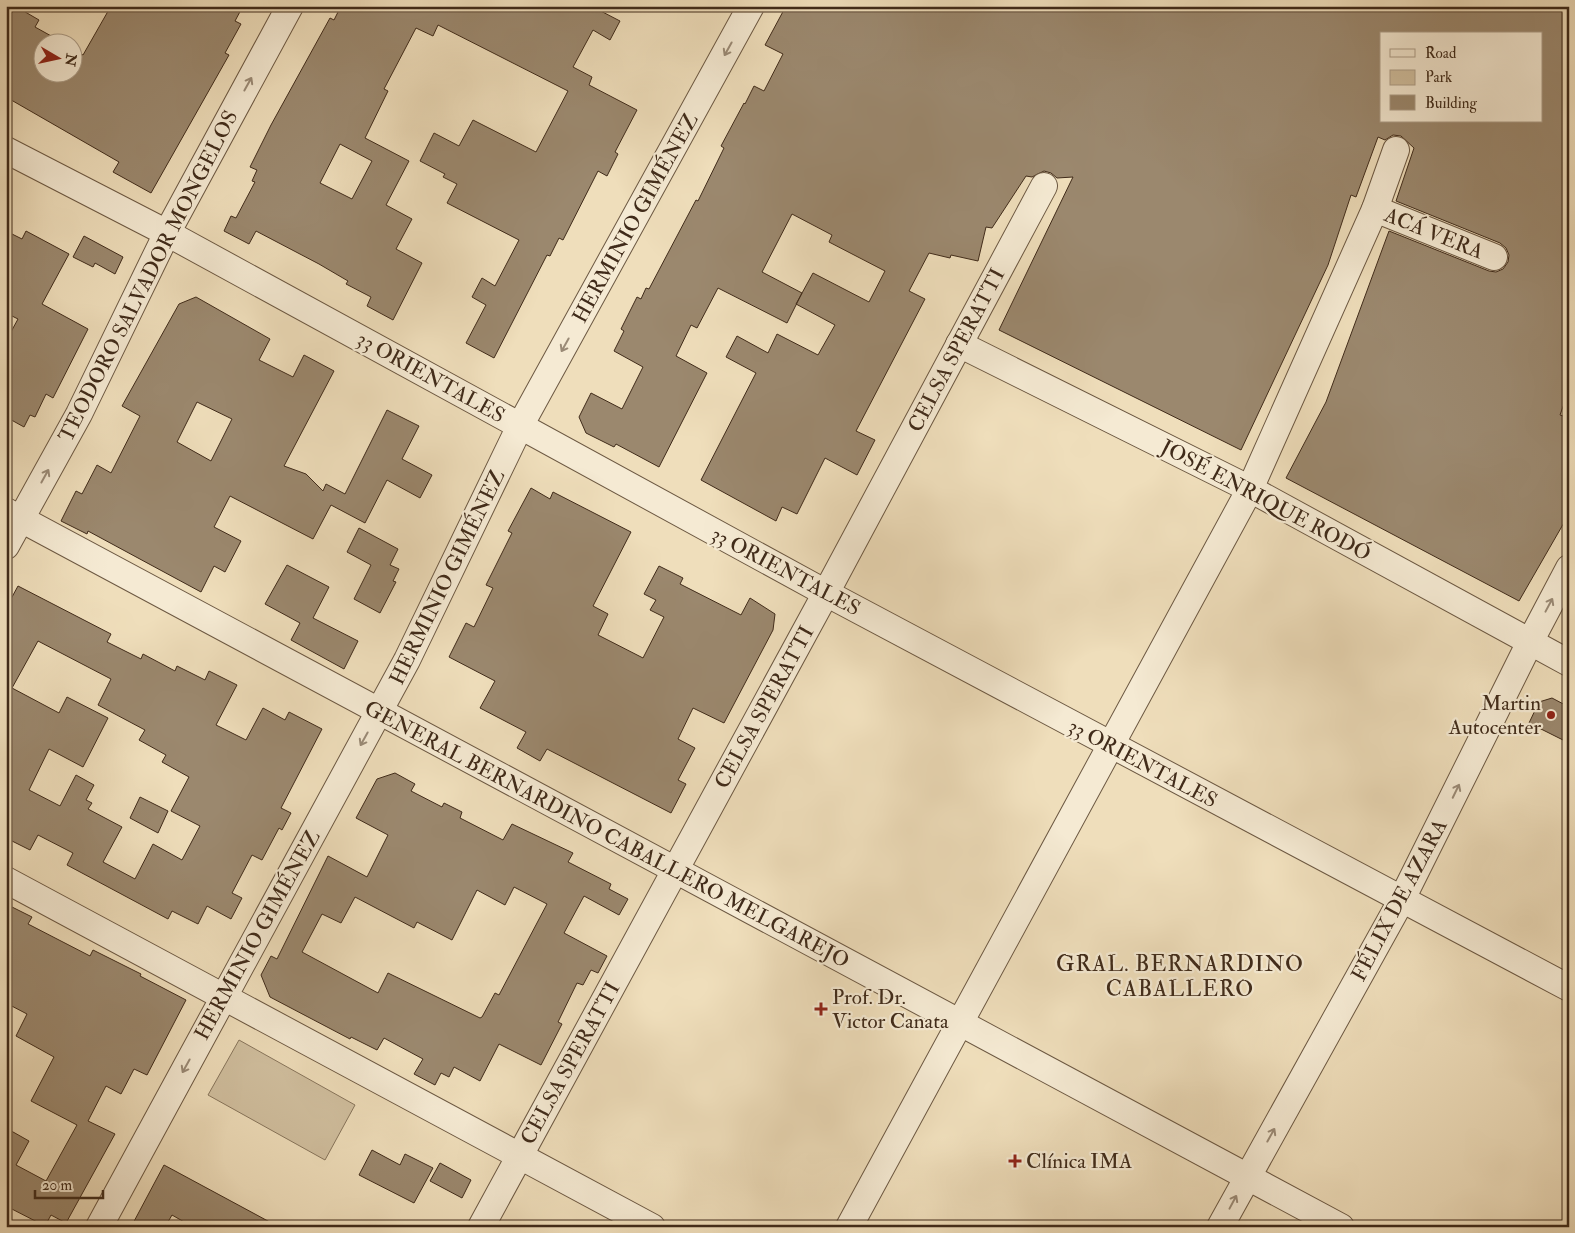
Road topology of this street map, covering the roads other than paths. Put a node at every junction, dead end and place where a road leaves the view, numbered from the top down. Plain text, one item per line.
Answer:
1 (290, 6) edge
2 (751, 6) edge
3 (6, 150) edge
4 (1396, 150) dead end
5 (1044, 186) dead end
6 (1375, 209) junction
7 (167, 233) junction
8 (1494, 257) dead end
9 (960, 344) junction
10 (520, 426) junction
11 (1250, 489) junction
12 (14, 515) edge
13 (6, 546) edge
14 (1569, 568) edge
15 (826, 593) junction
16 (1530, 642) junction
17 (1569, 663) edge
18 (379, 712) junction
19 (1110, 746) junction
20 (675, 870) junction
21 (6, 880) edge
22 (1402, 901) junction
23 (1569, 988) edge
24 (224, 996) junction
25 (960, 1023) junction
26 (520, 1156) junction
27 (1248, 1177) junction
28 (99, 1227) edge
29 (481, 1227) edge
30 (652, 1227) edge
31 (848, 1227) edge
32 (1220, 1227) edge
33 (1340, 1227) edge

7 -> 1 street, TEODORO SALVADOR MONGELOS
2 -> 10 street, HERMINIO GIMÉNEZ
3 - 7 street, 33 ORIENTALES
4 - 6 street
5 - 9 street, CELSA SPERATTI
6 - 8 street, ACÁ VERA
6 - 11 street
7 - 10 street, 33 ORIENTALES
12 -> 7 street, TEODORO SALVADOR MONGELOS
9 - 11 street, JOSÉ ENRIQUE RODÓ
9 - 15 street, CELSA SPERATTI
10 - 15 street, 33 ORIENTALES
10 - 18 street, HERMINIO GIMÉNEZ
11 - 16 street, JOSÉ ENRIQUE RODÓ
11 - 19 street
12 - 13 street, TEODORO SALVADOR MONGELOS
12 - 18 street, GENERAL BERNARDINO CABALLERO MELGAREJO
16 -> 14 street, FÉLIX DE AZARA
15 - 19 street, 33 ORIENTALES
15 - 20 street, CELSA SPERATTI
16 - 17 street, JOSÉ ENRIQUE RODÓ
22 -> 16 street, FÉLIX DE AZARA
18 - 20 street, GENERAL BERNARDINO CABALLERO MELGAREJO
18 -> 24 street, HERMINIO GIMÉNEZ
19 - 22 street, 33 ORIENTALES
19 - 25 street
20 - 25 street, GENERAL BERNARDINO CABALLERO MELGAREJO
20 - 26 street, CELSA SPERATTI
21 - 24 street
22 - 23 street, 33 ORIENTALES
27 -> 22 street, FÉLIX DE AZARA
24 - 26 street
24 -> 28 street, HERMINIO GIMÉNEZ
25 - 27 street, GENERAL BERNARDINO CABALLERO MELGAREJO
25 - 31 street
26 - 29 street, CELSA SPERATTI
26 - 30 street
32 -> 27 street, FÉLIX DE AZARA
27 - 33 street, GENERAL BERNARDINO CABALLERO MELGAREJO

